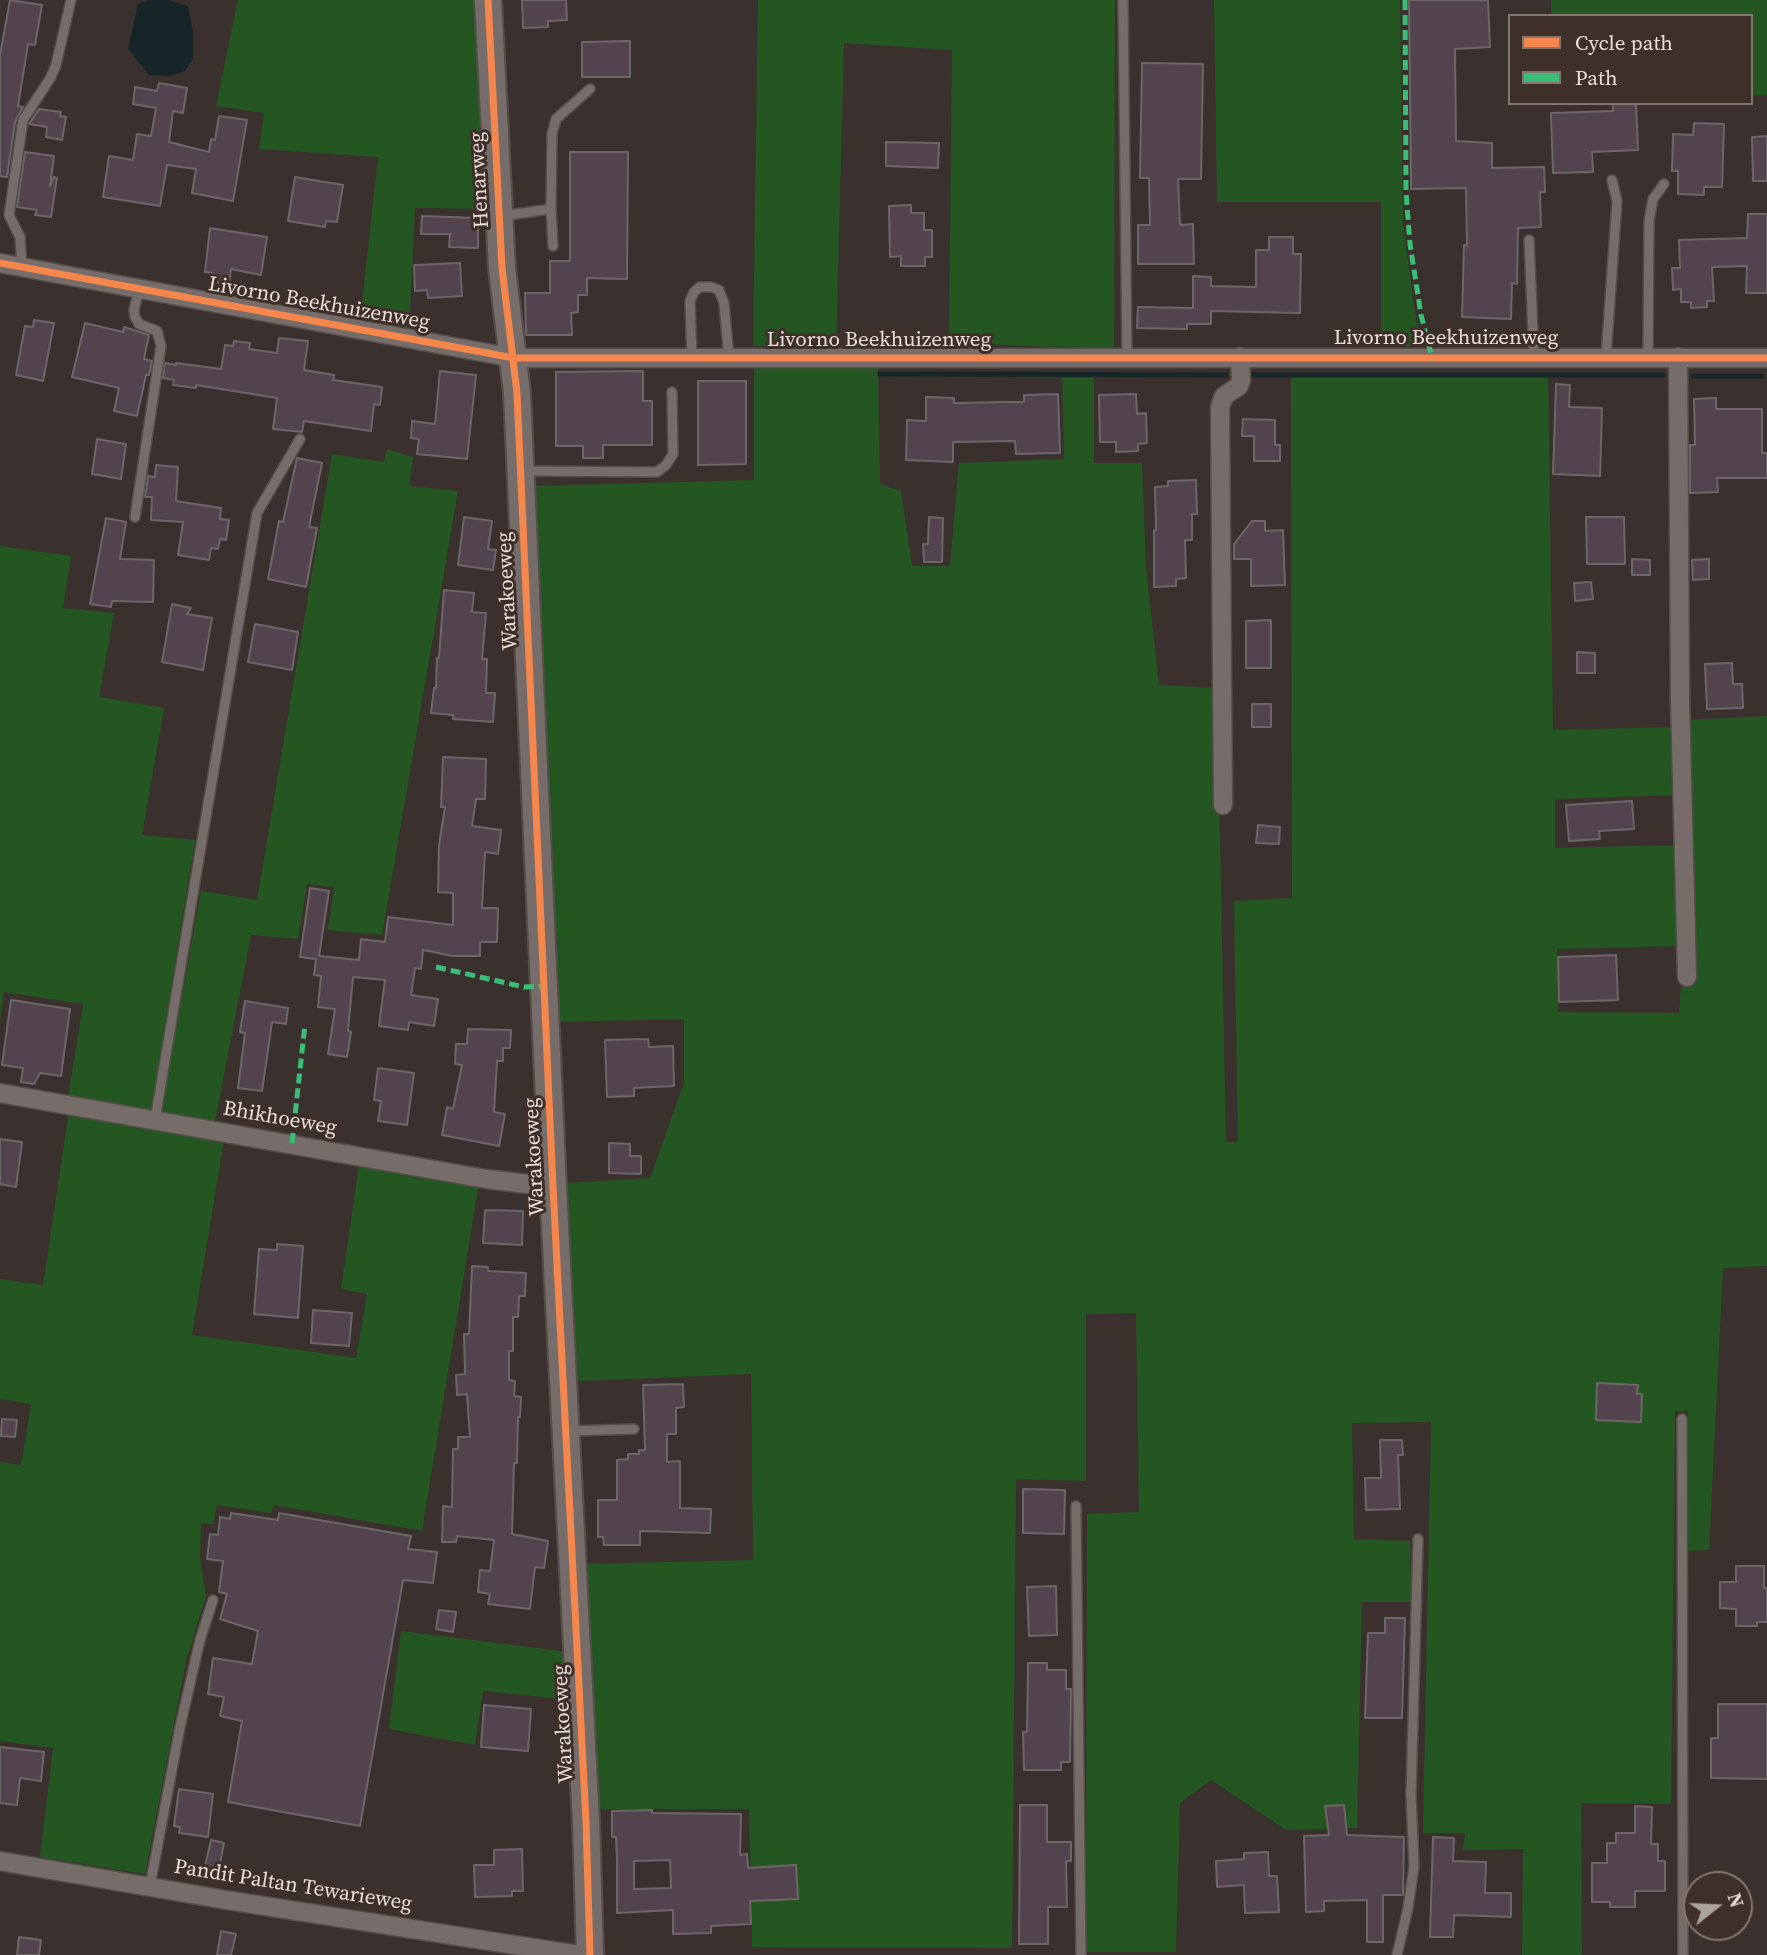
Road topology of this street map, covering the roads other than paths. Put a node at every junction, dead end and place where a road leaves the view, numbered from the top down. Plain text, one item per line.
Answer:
1 (71, 0) edge
2 (488, 0) edge
3 (1123, 0) edge
4 (590, 89) dead end
5 (1612, 180) dead end
6 (1664, 184) dead end
7 (551, 209) junction
8 (499, 216) junction
9 (1528, 240) dead end
10 (553, 246) dead end
11 (0, 264) edge
12 (22, 268) junction
13 (139, 289) junction
14 (1534, 356) junction
15 (1127, 357) junction
16 (1606, 357) junction
17 (1648, 357) junction
18 (1678, 357) junction
19 (514, 358) junction
20 (1240, 358) junction
21 (1767, 358) edge
22 (692, 359) junction
23 (729, 359) junction
24 (672, 392) dead end
25 (300, 439) dead end
26 (520, 471) junction
27 (135, 517) dead end
28 (1223, 805) dead end
29 (1687, 977) dead end
30 (0, 1093) edge
31 (155, 1120) junction
32 (553, 1187) junction
33 (1682, 1419) dead end
34 (634, 1429) dead end
35 (566, 1431) junction
36 (1076, 1506) dead end
37 (1418, 1539) dead end
38 (214, 1600) dead end
39 (0, 1861) edge
40 (150, 1886) junction
41 (579, 1955) edge
42 (590, 1955) edge
43 (1080, 1955) edge
44 (1397, 1955) edge
45 (1683, 1955) edge

1 - 12 lane
2 - 8 street, Henarweg
3 - 15 lane
4 - 7 lane
5 - 16 lane
6 - 17 lane
7 - 8 lane
7 - 10 lane
8 - 19 street, Henarweg
9 - 14 lane
11 - 12 street, Livorno Beekhuizenweg
12 - 13 street, Livorno Beekhuizenweg
13 - 19 street, Livorno Beekhuizenweg
13 - 27 lane
14 - 16 street, Livorno Beekhuizenweg
14 - 20 street, Livorno Beekhuizenweg
15 - 20 street, Livorno Beekhuizenweg
15 - 23 street, Livorno Beekhuizenweg
16 - 17 street, Livorno Beekhuizenweg
17 - 18 street, Livorno Beekhuizenweg
18 - 21 street, Livorno Beekhuizenweg
18 - 29 street
19 - 22 street, Livorno Beekhuizenweg
19 - 26 street, Warakoeweg
20 - 28 street
22 - 23 street, Livorno Beekhuizenweg
22 - 23 lane
24 - 26 lane
25 - 31 lane
26 - 32 street, Warakoeweg
30 - 31 street, Bhikhoeweg
31 - 32 street, Bhikhoeweg
32 - 35 street, Warakoeweg
33 - 45 lane
34 - 35 lane
35 - 42 street, Warakoeweg
36 - 43 lane
37 - 44 lane
38 - 40 lane
39 - 40 street, Pandit Paltan Tewarieweg
40 - 41 street, Pandit Paltan Tewarieweg

